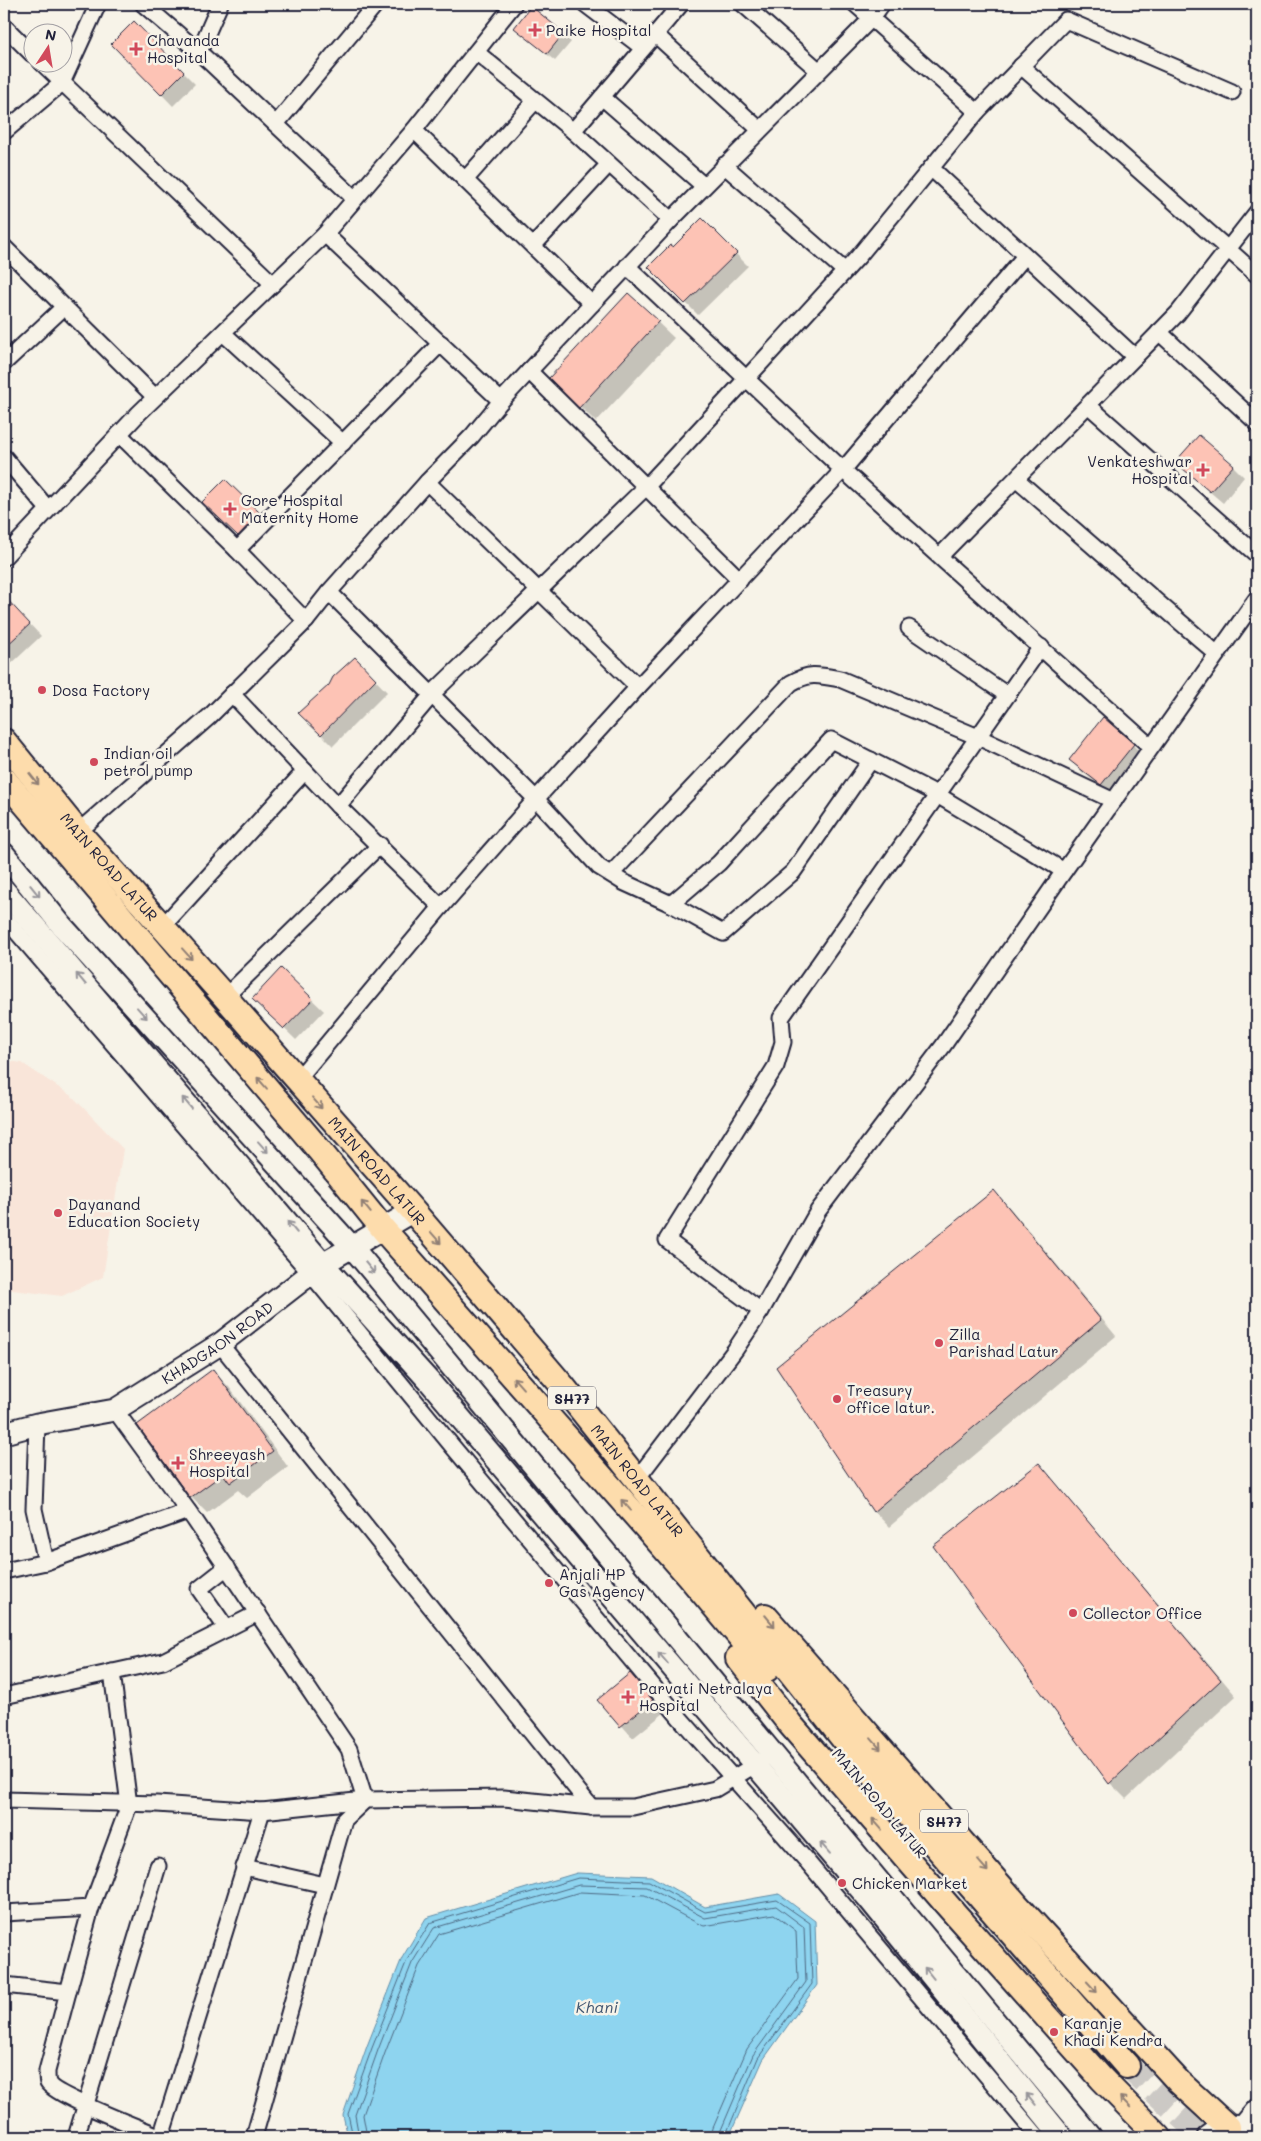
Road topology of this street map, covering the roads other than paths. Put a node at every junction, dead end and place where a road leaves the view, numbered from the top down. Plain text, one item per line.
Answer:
1 (98, 4) edge
2 (142, 4) edge
3 (220, 4) edge
4 (376, 4) edge
5 (514, 4) edge
6 (585, 4) edge
7 (681, 4) edge
8 (743, 4) edge
9 (855, 4) edge
10 (882, 4) edge
11 (871, 19) junction
12 (4, 26) edge
13 (655, 34) junction
14 (22, 44) edge
15 (643, 48) junction
16 (199, 52) junction
17 (476, 52) junction
18 (1021, 66) junction
19 (818, 70) junction
20 (51, 72) edge
21 (62, 83) junction
22 (1232, 92) dead end
23 (602, 97) junction
24 (536, 101) junction
25 (976, 112) junction
26 (276, 124) junction
27 (759, 129) junction
28 (414, 130) junction
29 (573, 131) junction
30 (4, 132) edge
31 (609, 164) junction
32 (724, 165) junction
33 (931, 168) junction
34 (465, 180) junction
35 (704, 186) junction
36 (355, 199) junction
37 (1257, 212) edge
38 (671, 220) junction
39 (326, 234) junction
40 (533, 246) junction
41 (4, 248) edge
42 (1228, 251) junction
43 (1025, 256) junction
44 (628, 266) junction
45 (845, 271) junction
46 (1257, 275) edge
47 (273, 284) junction
48 (592, 304) junction
49 (64, 307) junction
50 (1159, 332) junction
51 (223, 333) junction
52 (440, 343) junction
53 (1135, 357) junction
54 (4, 363) edge
55 (529, 371) junction
56 (747, 378) junction
57 (155, 397) junction
58 (501, 401) junction
59 (1088, 405) junction
60 (1257, 423) edge
61 (119, 434) junction
62 (343, 443) junction
63 (4, 457) edge
64 (843, 470) junction
65 (1016, 479) junction
66 (427, 482) junction
67 (646, 486) junction
68 (48, 509) junction
69 (237, 550) junction
70 (940, 556) junction
71 (1257, 556) edge
72 (4, 557) edge
73 (740, 580) junction
74 (539, 590) junction
75 (329, 592) junction
76 (1257, 598) edge
77 (306, 621) junction
78 (909, 628) dead end
79 (1041, 647) junction
80 (1218, 654) junction
81 (638, 687) junction
82 (232, 694) junction
83 (432, 695) junction
84 (1007, 695) junction
85 (978, 737) junction
86 (4, 741) edge
87 (1151, 747) junction
88 (871, 760) junction
89 (305, 771) junction
90 (4, 780) edge
91 (937, 795) junction
92 (536, 799) junction
93 (1114, 801) junction
94 (338, 806) junction
95 (78, 832) junction
96 (380, 845) junction
97 (4, 854) edge
98 (1064, 871) junction
99 (610, 874) junction
100 (4, 890) edge
101 (671, 904) junction
102 (441, 906) junction
103 (4, 917) edge
104 (162, 927) junction
105 (225, 997) junction
106 (297, 1080) junction
107 (413, 1211) junction
108 (383, 1229) junction
109 (352, 1247) junction
110 (317, 1269) junction
111 (761, 1311) junction
112 (220, 1344) junction
113 (115, 1410) junction
114 (37, 1424) junction
115 (4, 1433) edge
116 (636, 1480) junction
117 (188, 1511) junction
118 (655, 1520) junction
119 (46, 1562) junction
120 (227, 1567) junction
121 (4, 1571) edge
122 (258, 1613) junction
123 (227, 1629) junction
124 (112, 1672) junction
125 (4, 1696) edge
126 (772, 1753) junction
127 (755, 1766) junction
128 (735, 1778) junction
129 (4, 1800) edge
130 (365, 1800) junction
131 (129, 1804) junction
132 (591, 1807) junction
133 (262, 1810) junction
134 (158, 1866) dead end
135 (244, 1867) junction
136 (325, 1885) junction
137 (91, 1908) junction
138 (4, 1913) edge
139 (4, 1985) edge
140 (68, 1992) junction
141 (1120, 2070) tunnel mouth
142 (85, 2106) junction
143 (1257, 2110) edge
144 (1234, 2131) edge
145 (76, 2137) edge
146 (162, 2137) edge
147 (254, 2137) edge
148 (1038, 2137) edge
149 (1062, 2137) edge
150 (1091, 2137) edge
151 (1159, 2137) edge

1 - 21 street
2 - 16 street
3 - 16 street
4 - 26 street
5 - 17 street
6 - 15 street
7 - 13 street
8 - 19 street
9 - 11 street
10 - 11 street
11 - 19 street
11 - 25 street
12 - 14 street
13 - 15 street
13 - 27 street
15 - 23 street
16 - 26 street
17 - 24 street
17 - 28 street
18 - 22 street
18 - 25 street
18 - 42 street
19 - 27 street
20 - 21 street
21 - 30 street
21 - 47 street
23 - 29 street
23 - 35 street
24 - 29 street
24 - 34 street
25 - 33 street
26 - 36 street
27 - 32 street
28 - 34 street
28 - 36 street
29 - 31 street
31 - 38 street
31 - 40 street
32 - 35 street
32 - 45 street
33 - 43 street
33 - 45 street
34 - 40 street
35 - 38 street
36 - 39 street
37 - 42 street
38 - 44 street
39 - 47 street
39 - 52 street
40 - 48 street
41 - 49 street
42 - 46 street
42 - 50 street
43 - 53 street
43 - 64 street
44 - 48 street
44 - 56 street
45 - 56 street
47 - 51 street
48 - 55 street
49 - 54 street
49 - 57 street
50 - 53 street
50 - 60 street
51 - 57 street
51 - 62 street
52 - 58 street
52 - 62 street
53 - 59 street
55 - 58 street
55 - 67 street
56 - 64 street
56 - 67 street
57 - 61 street
58 - 66 street
59 - 65 street
59 - 71 street
61 - 68 street
61 - 69 street
62 - 69 street
63 - 68 street
64 - 70 street
64 - 73 street
65 - 70 street
65 - 80 street
66 - 74 street
66 - 75 street
67 - 73 street
67 - 74 street
68 - 72 street
69 - 77 street
70 - 79 street
73 - 81 street
74 - 81 street
74 - 83 street
75 - 77 street
75 - 83 street
76 - 80 street
77 - 82 street
78 - 84 street
79 - 84 street
79 - 87 street
80 - 87 street
81 - 92 street
82 - 89 street
82 - 95 street
83 - 92 street
83 - 94 street
84 - 85 street
85 - 91 street
85 - 93 street
85 - 99 street
86 -> 95 main road, MAIN ROAD LATUR / SH77
87 - 93 street
88 - 91 street
88 - 101 street
88 - 101 street
89 - 94 street
89 - 104 street
108 -> 90 main road, MAIN ROAD LATUR / SH77
91 - 98 street
91 - 111 street
92 - 99 street
92 - 102 street
93 - 98 street
94 - 96 street
95 - 104 main road, MAIN ROAD LATUR / SH77
96 - 102 street
96 - 105 street
97 -> 109 street
98 - 111 street
99 - 101 street
110 -> 100 street
102 - 106 street
103 - 110 street
104 -> 105 main road, MAIN ROAD LATUR / SH77
105 - 106 main road, MAIN ROAD LATUR / SH77
106 -> 107 main road, MAIN ROAD LATUR / SH77
107 - 108 street, KHADGAON ROAD
107 -> 116 main road, MAIN ROAD LATUR / SH77
108 - 109 street, KHADGAON ROAD
118 -> 108 main road, MAIN ROAD LATUR / SH77
109 - 110 street, KHADGAON ROAD
109 -> 126 street
110 - 112 street, KHADGAON ROAD
127 -> 110 street
110 - 128 street
111 - 116 street
112 - 113 street, KHADGAON ROAD
112 - 132 street
113 - 114 street, KHADGAON ROAD
113 - 117 street
114 - 115 street, KHADGAON ROAD
114 - 119 street
116 - 118 main road, MAIN ROAD LATUR / SH77
117 - 119 street
117 - 120 street
118 - 141 main road, MAIN ROAD LATUR / SH77
118 -> 144 main road, SH77
151 -> 118 main road, SH77
119 - 121 street
120 - 122 street
120 - 123 street
122 - 123 street
122 - 130 street
123 - 124 street
124 - 125 street
124 - 131 street
126 - 127 street
126 - 150 street
127 - 128 street
149 -> 127 street
128 - 132 street
128 - 148 street
129 - 131 street
130 - 132 street
130 - 133 street
130 - 136 street
131 - 133 street
131 - 137 street
133 - 135 street
134 - 142 street
135 - 136 street
135 - 146 street
136 - 147 street
137 - 138 street
137 - 140 street
139 - 140 street
140 - 142 street
142 - 145 street
142 - 146 street
143 - 144 street

